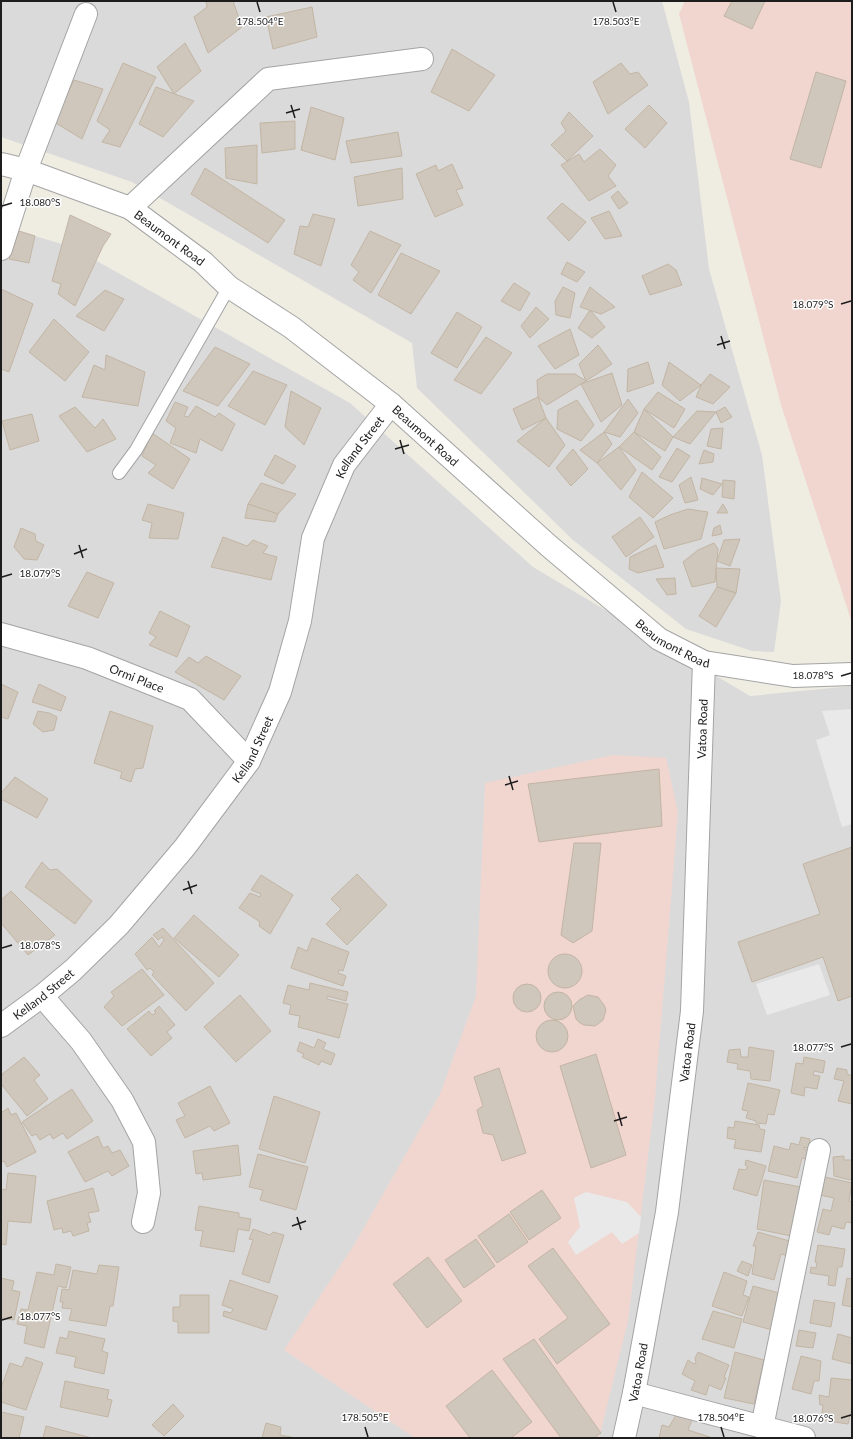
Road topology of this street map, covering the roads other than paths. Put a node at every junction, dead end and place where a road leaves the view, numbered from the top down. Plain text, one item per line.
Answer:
1 (86, 14) dead end
2 (422, 59) dead end
3 (1, 164) edge
4 (26, 170) junction
5 (130, 208) junction
6 (1, 249) edge
7 (229, 287) junction
8 (391, 404) junction
9 (119, 473) dead end
10 (1, 634) edge
11 (704, 662) junction
12 (852, 674) edge
13 (249, 761) junction
14 (42, 996) junction
15 (1, 1026) edge
16 (819, 1150) dead end
17 (143, 1222) dead end
18 (634, 1394) junction
19 (762, 1427) junction
20 (624, 1438) edge
21 (804, 1438) edge

1 - 4 street
2 - 5 street
3 - 4 street, Beaumont Road
4 - 5 street, Beaumont Road
4 - 6 street
5 - 7 street, Beaumont Road
7 - 8 street, Beaumont Road
7 - 9 lane
8 - 11 street, Beaumont Road
8 - 13 street, Kelland Street
10 - 13 street, Ormi Place
11 - 12 street, Beaumont Road
11 - 18 street, Vatoa Road
13 - 14 street, Kelland Street
14 - 15 street, Kelland Street
14 - 17 street
16 - 19 street
18 - 19 street
18 - 20 street, Vatoa Road
19 - 21 street

